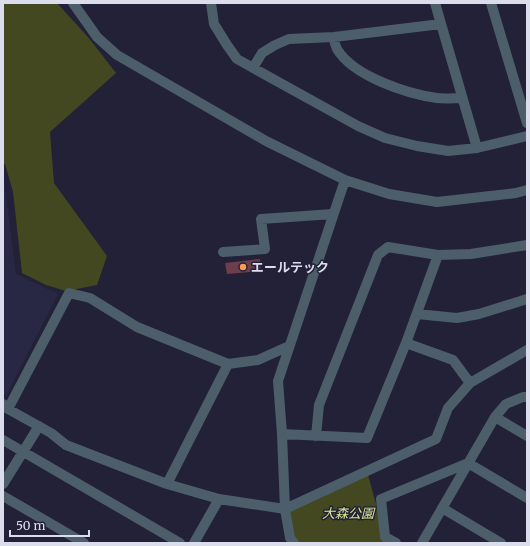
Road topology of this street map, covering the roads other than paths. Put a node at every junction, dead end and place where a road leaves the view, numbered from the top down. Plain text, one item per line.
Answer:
1 (73, 3) edge
2 (211, 3) edge
3 (435, 3) edge
4 (491, 3) edge
5 (441, 24) junction
6 (334, 37) junction
7 (253, 68) junction
8 (462, 98) junction
9 (527, 123) edge
10 (527, 136) edge
11 (477, 148) junction
12 (345, 180) junction
13 (527, 190) edge
14 (333, 214) junction
15 (527, 245) edge
16 (223, 252) dead end
17 (438, 255) junction
18 (527, 299) edge
19 (417, 314) junction
20 (406, 343) junction
21 (289, 346) junction
22 (527, 350) edge
23 (228, 364) junction
24 (470, 383) junction
25 (527, 397) edge
26 (5, 406) edge
27 (495, 417) junction
28 (39, 426) junction
29 (282, 434) junction
30 (316, 436) junction
31 (527, 436) edge
32 (3, 440) edge
33 (23, 452) junction
34 (468, 463) junction
35 (3, 484) edge
36 (167, 484) junction
37 (3, 496) edge
38 (527, 498) edge
39 (219, 499) junction
40 (442, 508) junction
41 (285, 509) junction
42 (84, 543) edge
43 (180, 543) edge
44 (194, 543) edge
45 (294, 543) edge
46 (396, 543) edge
47 (422, 543) edge
48 (501, 543) edge

1 - 12 street
2 - 7 street
3 - 5 street
4 - 9 street
5 - 6 street
5 - 8 street
6 - 7 street
6 - 8 street
7 - 11 street
8 - 11 street
10 - 11 street
12 - 13 street
12 - 14 street
14 - 16 street
14 - 21 street
15 - 17 street
17 - 19 street
17 - 30 street
18 - 19 street
19 - 20 street
20 - 24 street
20 - 30 street
21 - 23 street
21 - 29 street
22 - 24 street
23 - 26 street
23 - 36 street
24 - 41 street
25 - 27 street
26 - 28 street
27 - 31 street
27 - 34 street
28 - 33 street
28 - 36 street
29 - 30 street
29 - 41 street
32 - 33 street
33 - 35 street
33 - 43 street
34 - 38 street
34 - 40 street
34 - 46 street
36 - 39 street
37 - 42 street
39 - 41 street
39 - 44 street
40 - 47 street
40 - 48 street
41 - 45 street

